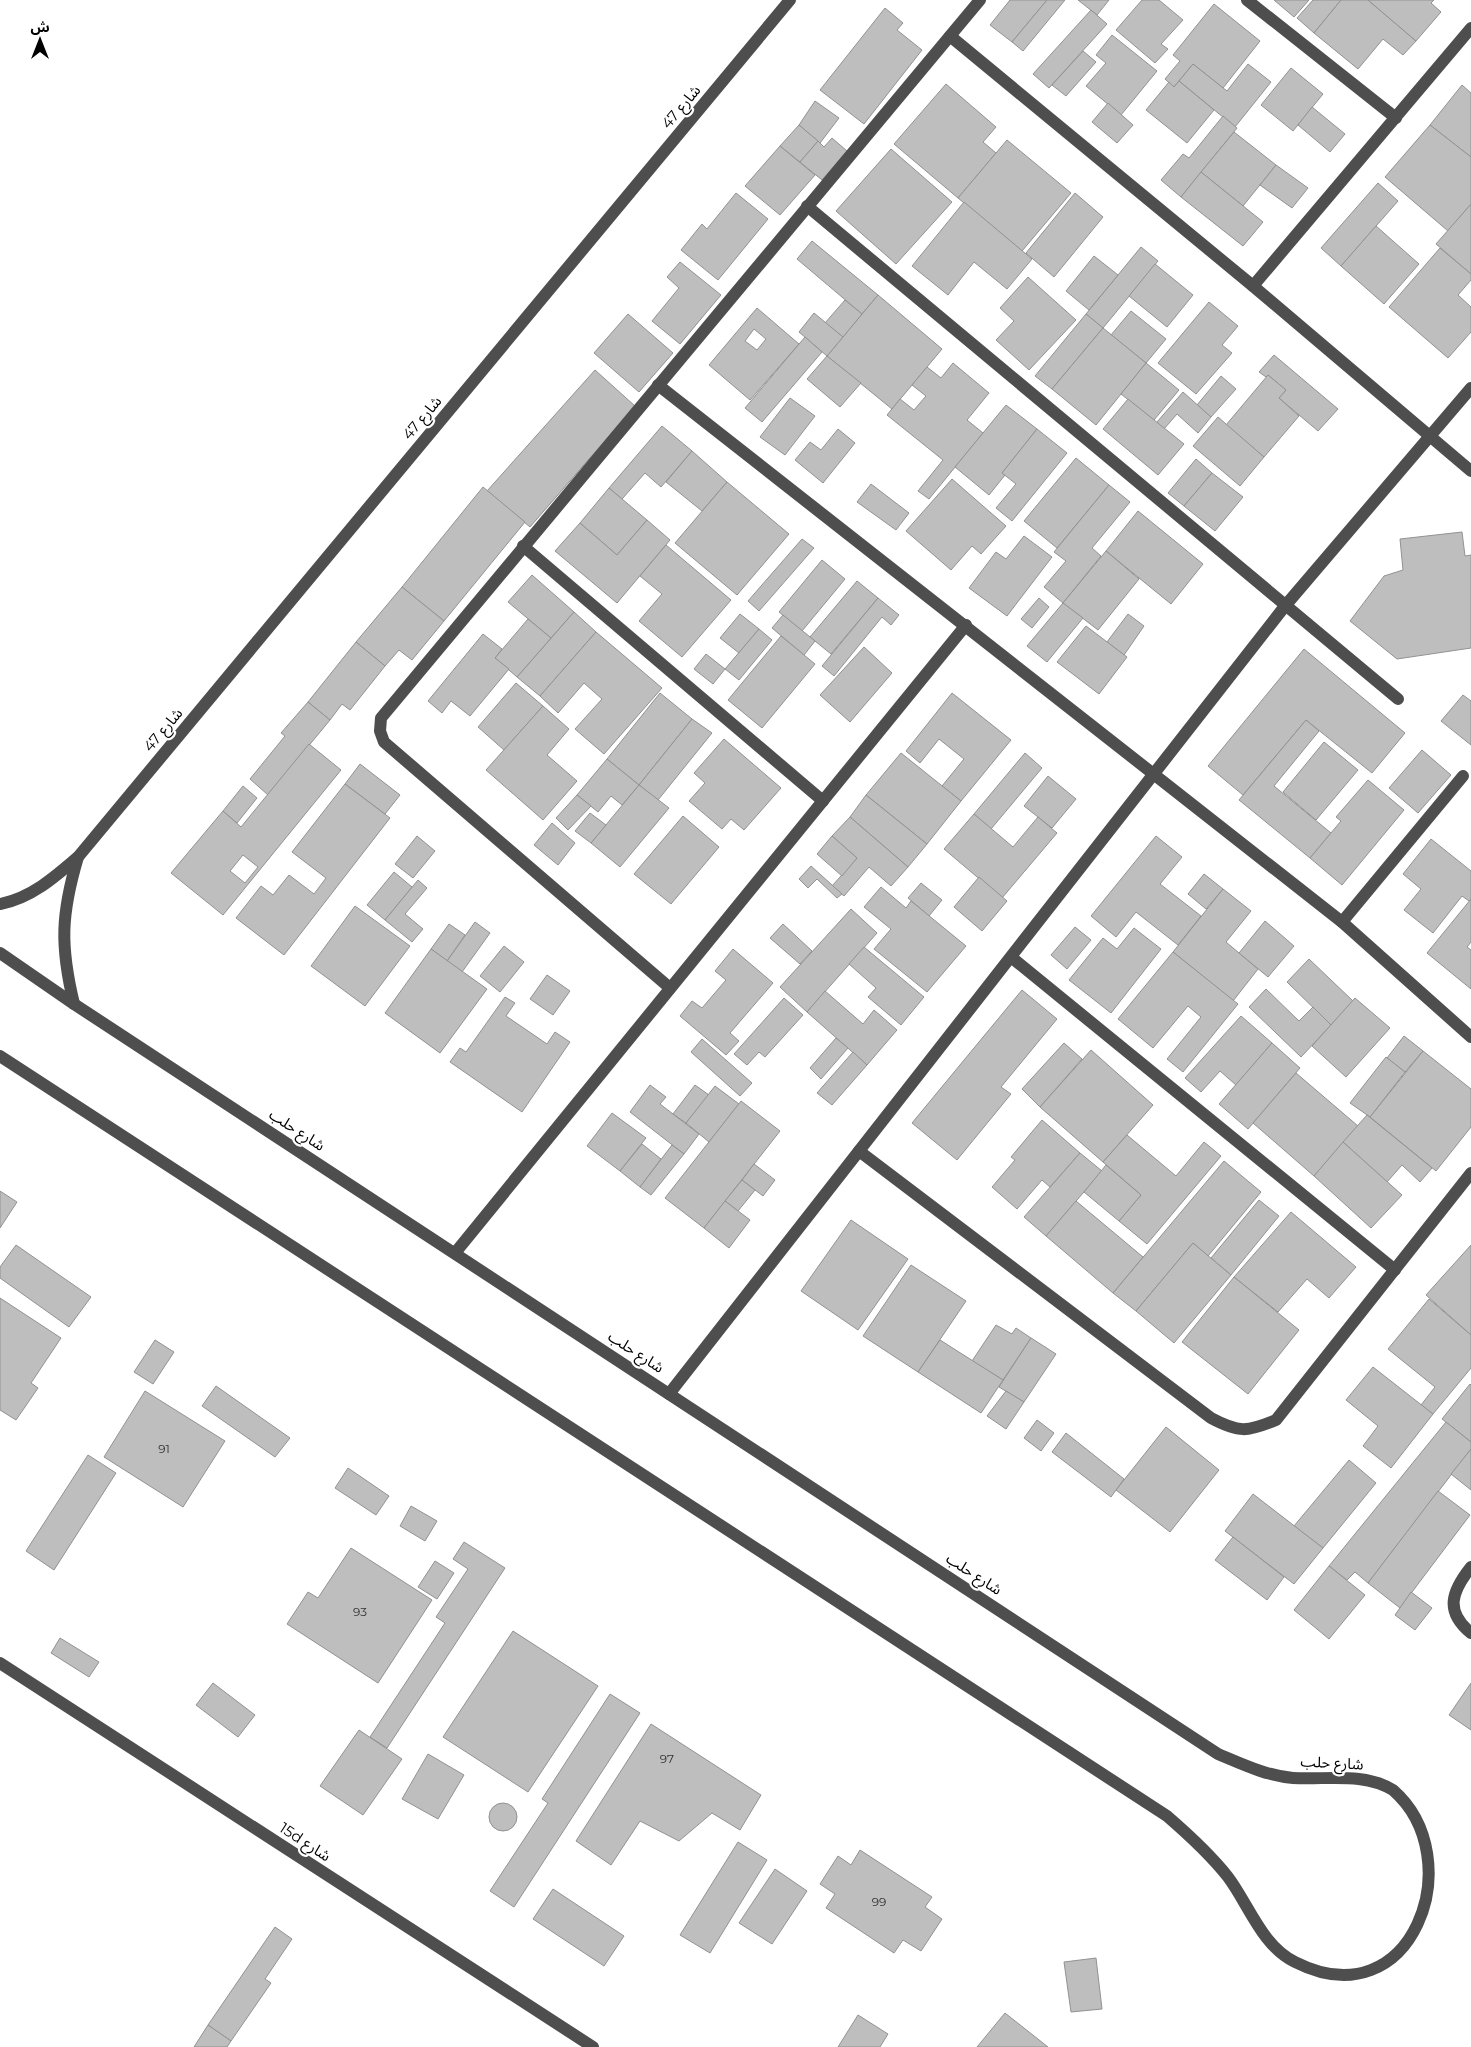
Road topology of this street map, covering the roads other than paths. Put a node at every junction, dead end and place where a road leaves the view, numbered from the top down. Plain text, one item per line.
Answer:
1 (790, 0) edge
2 (980, 0) edge
3 (1247, 0) edge
4 (1471, 28) edge
5 (950, 36) junction
6 (1396, 118) junction
7 (807, 206) junction
8 (1253, 286) junction
9 (658, 385) junction
10 (1471, 388) edge
11 (1431, 437) junction
12 (1471, 471) edge
13 (524, 546) junction
14 (1285, 606) junction
15 (966, 625) junction
16 (1398, 699) dead end
17 (1154, 773) junction
18 (1463, 776) dead end
19 (823, 801) junction
20 (78, 857) junction
21 (0, 904) edge
22 (1342, 922) junction
23 (0, 953) edge
24 (1011, 957) junction
25 (670, 988) junction
26 (74, 1004) junction
27 (1471, 1037) edge
28 (0, 1056) edge
29 (859, 1151) junction
30 (1471, 1174) edge
31 (455, 1252) junction
32 (1394, 1270) junction
33 (669, 1394) junction
34 (1471, 1567) edge
35 (1471, 1633) edge
36 (0, 1663) edge
37 (1435, 1834) dead end
38 (1431, 1926) dead end
39 (593, 2047) edge

1 - 20 street, شارع 47
2 - 5 street
3 - 6 street
4 - 6 street
5 - 7 street
5 - 8 street
6 - 8 street
7 - 9 street
7 - 14 street
8 - 11 street
9 - 13 street
9 - 15 street
10 - 11 street
11 - 12 street
11 - 14 street
13 - 19 street
13 - 25 street
14 - 16 street
14 - 17 street
15 - 17 street
15 - 19 street
17 - 22 street
17 - 24 street
18 - 22 street
19 - 25 street
20 - 21 street, شارع 47
20 - 26 street, شارع 47
22 - 27 street
23 - 26 street, شارع حلب
24 - 29 street
24 - 32 street
25 - 31 street
26 - 31 street, شارع حلب
28 - 38 street
29 - 32 street
29 - 33 street
30 - 32 street
31 - 33 street, شارع حلب
33 - 37 street, شارع حلب
34 - 35 street
36 - 39 street, 15d شارع

